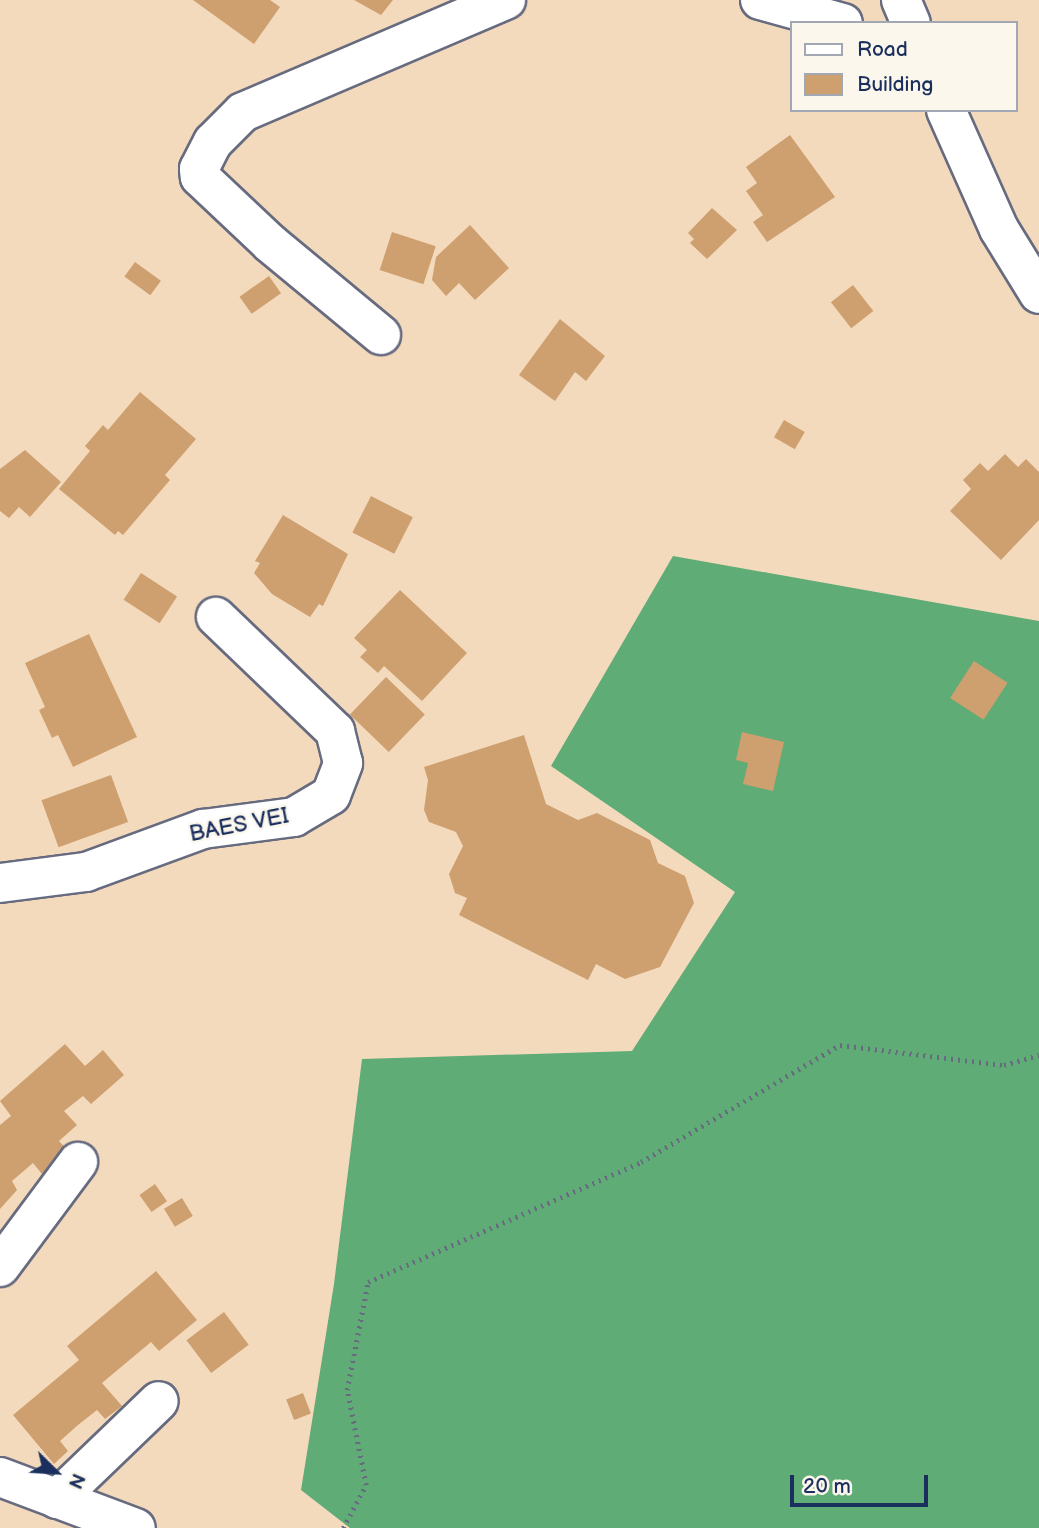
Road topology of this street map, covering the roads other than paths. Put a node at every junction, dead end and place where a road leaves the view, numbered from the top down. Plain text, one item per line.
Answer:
1 (506, 0) edge
2 (760, 0) edge
3 (901, 0) edge
4 (837, 21) edge
5 (910, 21) edge
6 (947, 112) edge
7 (1039, 294) edge
8 (381, 335) dead end
9 (216, 617) dead end
10 (0, 883) edge
11 (78, 1162) dead end
12 (0, 1267) edge
13 (159, 1401) dead end
14 (0, 1477) edge
15 (57, 1499) junction
16 (136, 1528) edge

1 - 8 street
2 - 4 street
3 - 5 street
6 - 7 street
9 - 10 street, BAES VEI
11 - 12 street
13 - 15 street
14 - 15 street
15 - 16 street

